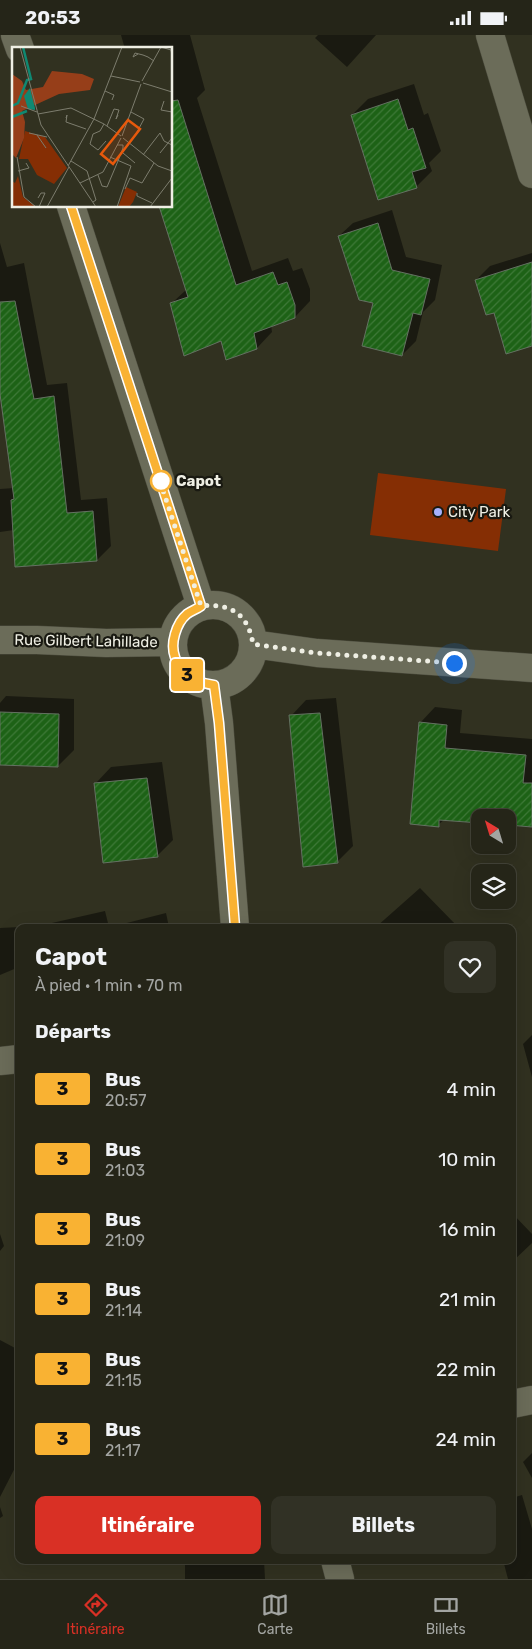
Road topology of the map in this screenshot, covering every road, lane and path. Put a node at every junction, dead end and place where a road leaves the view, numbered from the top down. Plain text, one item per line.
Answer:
1 (15, 35) edge
2 (490, 35) edge
3 (19, 47) edge
4 (532, 174) edge
5 (71, 207) edge
6 (201, 606) junction
7 (0, 640) edge
8 (172, 642) junction
9 (253, 644) junction
10 (532, 668) edge
11 (214, 685) junction
12 (236, 924) edge
13 (15, 1059) edge
14 (0, 1061) edge
15 (532, 1400) edge
16 (516, 1403) edge
17 (336, 1564) edge
18 (340, 1579) edge

1 - 3 street
2 - 4 street
5 - 6 street
6 - 8 street
6 - 9 street
7 - 8 street, Rue Gilbert Lahillade
8 - 11 street
9 - 10 street
9 - 11 street
11 - 12 street
13 - 14 street
15 - 16 street
17 - 18 street

